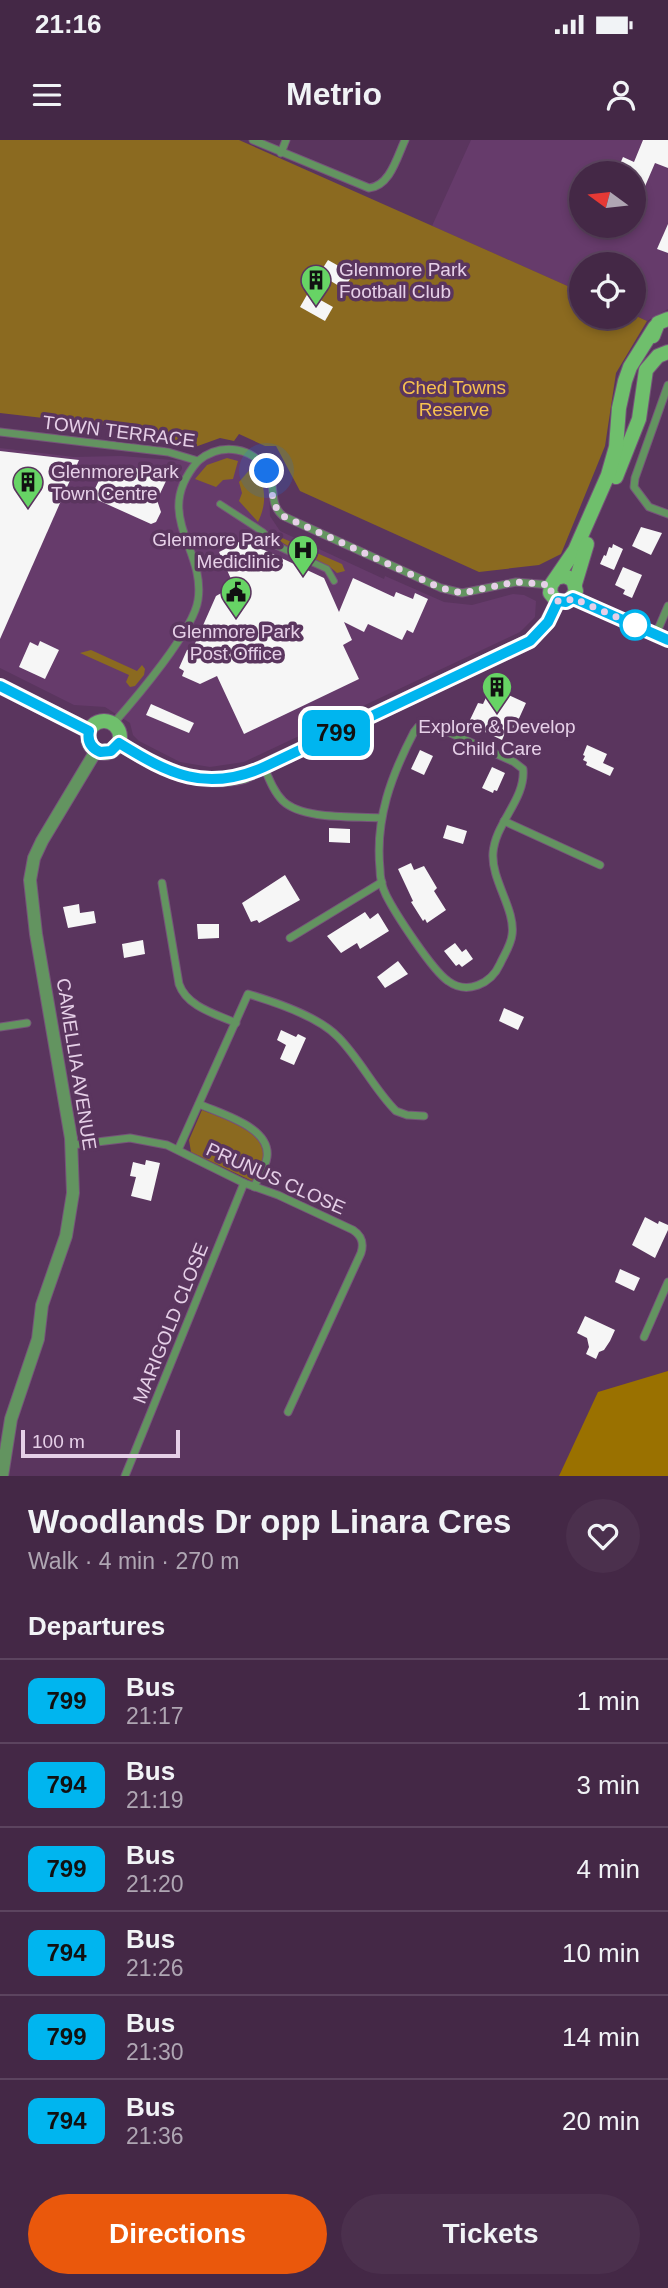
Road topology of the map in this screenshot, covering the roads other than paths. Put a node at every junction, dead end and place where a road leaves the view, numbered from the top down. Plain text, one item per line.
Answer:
1 (253, 140) edge
2 (286, 140) edge
3 (405, 140) edge
4 (281, 153) junction
5 (668, 318) edge
6 (655, 327) junction
7 (668, 351) edge
8 (668, 385) edge
9 (0, 432) edge
10 (198, 461) junction
11 (220, 504) dead end
12 (668, 514) edge
13 (334, 581) dead end
14 (553, 582) junction
15 (574, 591) junction
16 (558, 601) junction
17 (668, 606) edge
18 (662, 637) edge
19 (0, 686) edge
20 (113, 724) junction
21 (89, 731) junction
22 (119, 743) junction
23 (96, 751) junction
24 (264, 767) junction
25 (381, 818) junction
26 (504, 821) junction
27 (600, 865) dead end
28 (382, 882) junction
29 (162, 883) dead end
30 (290, 938) dead end
31 (27, 1023) dead end
32 (236, 1023) junction
33 (0, 1027) edge
34 (199, 1104) junction
35 (424, 1116) dead end
36 (72, 1145) junction
37 (178, 1150) junction
38 (244, 1183) junction
39 (254, 1187) junction
40 (668, 1282) edge
41 (644, 1338) dead end
42 (288, 1412) dead end
43 (2, 1476) edge
44 (125, 1476) edge

1 - 4 street
2 - 4 street
3 - 4 street
5 - 6 main road
6 - 7 main road
6 - 14 main road
7 - 15 main road
8 - 12 street
9 - 10 street, TOWN TERRACE
10 - 14 street, TOWN TERRACE
10 - 20 street
11 - 13 street
14 - 15 main road
14 - 16 main road
15 - 16 main road
15 - 18 street
16 - 24 main road
17 - 18 street
19 - 21 main road
20 - 21 main road
20 - 22 main road
21 - 23 main road
22 - 23 main road
22 - 24 main road
23 - 36 street, CAMELLIA AVENUE
24 - 25 street
25 - 26 street
25 - 28 street
26 - 27 street
26 - 28 street
28 - 30 street
29 - 32 street
31 - 33 street
32 - 34 street
32 - 35 street
34 - 37 street
34 - 39 street
36 - 37 street, PRUNUS CLOSE
36 - 43 street, CAMELLIA AVENUE
37 - 38 street, PRUNUS CLOSE
38 - 39 street, PRUNUS CLOSE
38 - 44 street, MARIGOLD CLOSE
39 - 42 street, PRUNUS CLOSE
40 - 41 street

